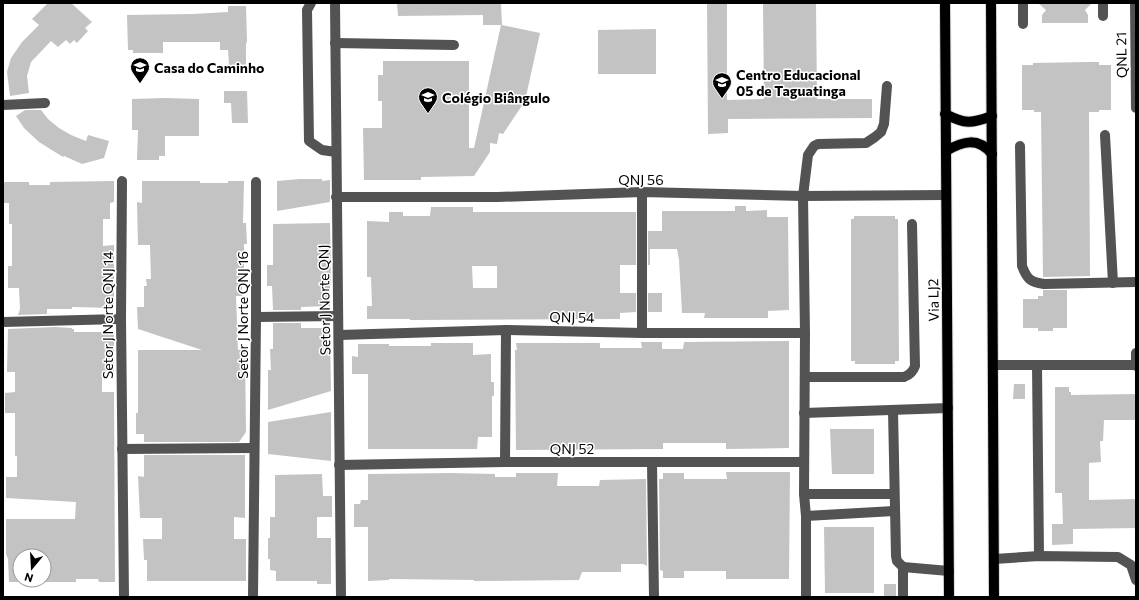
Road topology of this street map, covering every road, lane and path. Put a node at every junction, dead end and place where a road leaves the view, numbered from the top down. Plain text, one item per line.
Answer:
1 (311, 3) edge
2 (335, 3) edge
3 (945, 3) edge
4 (991, 3) edge
5 (1023, 3) edge
6 (1103, 3) edge
7 (1135, 3) edge
8 (1103, 16) dead end
9 (1023, 24) dead end
10 (335, 43) junction
11 (454, 46) dead end
12 (1136, 59) edge
13 (887, 86) dead end
14 (45, 103) dead end
15 (3, 105) edge
16 (1136, 108) edge
17 (945, 114) junction
18 (992, 116) junction
19 (1106, 136) dead end
20 (1020, 146) dead end
21 (946, 151) junction
22 (336, 152) junction
23 (992, 154) junction
24 (122, 181) dead end
25 (256, 182) dead end
26 (642, 192) junction
27 (945, 195) junction
28 (336, 196) junction
29 (803, 196) junction
30 (912, 224) dead end
31 (1136, 282) edge
32 (1113, 283) junction
33 (338, 316) junction
34 (256, 318) junction
35 (121, 319) junction
36 (3, 322) edge
37 (506, 330) junction
38 (642, 333) junction
39 (805, 333) junction
40 (338, 335) junction
41 (1136, 353) edge
42 (994, 365) junction
43 (1037, 365) junction
44 (1136, 365) edge
45 (805, 377) junction
46 (948, 408) junction
47 (893, 410) junction
48 (804, 413) junction
49 (254, 448) junction
50 (122, 450) junction
51 (505, 462) junction
52 (804, 462) junction
53 (652, 463) junction
54 (339, 465) junction
55 (804, 494) junction
56 (894, 494) junction
57 (894, 512) junction
58 (806, 516) junction
59 (1039, 556) junction
60 (994, 559) junction
61 (903, 567) junction
62 (949, 571) junction
63 (1136, 576) edge
64 (124, 597) edge
65 (253, 597) edge
66 (341, 597) edge
67 (654, 597) edge
68 (806, 597) edge
69 (904, 597) edge
70 (949, 597) edge
71 (994, 597) edge

1 - 22 street
2 - 10 street, Setor J Norte QNJ
3 - 17 main road, Via LJ2
4 - 18 main road
5 - 9 street
6 - 8 street
7 - 12 street, QNL 21
10 - 11 street
10 - 22 street, Setor J Norte QNJ
12 - 16 street, QNL 21
13 - 29 street
14 - 15 street
17 - 18 main road
17 - 21 main road, Via LJ2
18 - 23 main road
19 - 32 street
20 - 32 street
21 - 23 main road
21 - 27 main road, Via LJ2
22 - 28 street, Setor J Norte QNJ
23 - 42 main road
24 - 35 street, Setor J Norte QNJ 14
25 - 34 street, Setor J Norte QNJ 16
26 - 28 street, QNJ 56
26 - 29 street, QNJ 56
26 - 38 street
27 - 29 street, QNJ 56
27 - 46 main road, Via LJ2
28 - 33 street, Setor J Norte QNJ
29 - 39 street
30 - 45 street
31 - 32 street
33 - 34 street
33 - 40 street, Setor J Norte QNJ
34 - 49 street, Setor J Norte QNJ 16
35 - 36 street
35 - 50 street, Setor J Norte QNJ 14
37 - 38 street, QNJ 54
37 - 40 street, QNJ 54
37 - 51 street
38 - 39 street, QNJ 54
39 - 45 street
40 - 54 street, Setor J Norte QNJ
41 - 44 street
42 - 43 street
42 - 60 main road
43 - 44 street
43 - 59 street
45 - 48 street
46 - 47 street
46 - 62 main road, Via LJ2
47 - 48 street
47 - 56 street
48 - 52 street
49 - 50 street
49 - 65 street, Setor J Norte QNJ 16
50 - 64 street, Setor J Norte QNJ 14
51 - 53 street, QNJ 52
51 - 54 street, QNJ 52
52 - 53 street, QNJ 52
52 - 55 street
53 - 67 street
54 - 66 street, Setor J Norte QNJ
55 - 56 street
55 - 58 street
56 - 57 street
57 - 58 street
57 - 61 street
58 - 68 street
59 - 60 street
59 - 63 street
60 - 71 main road
61 - 62 street
61 - 69 street
62 - 70 main road, Via LJ2

